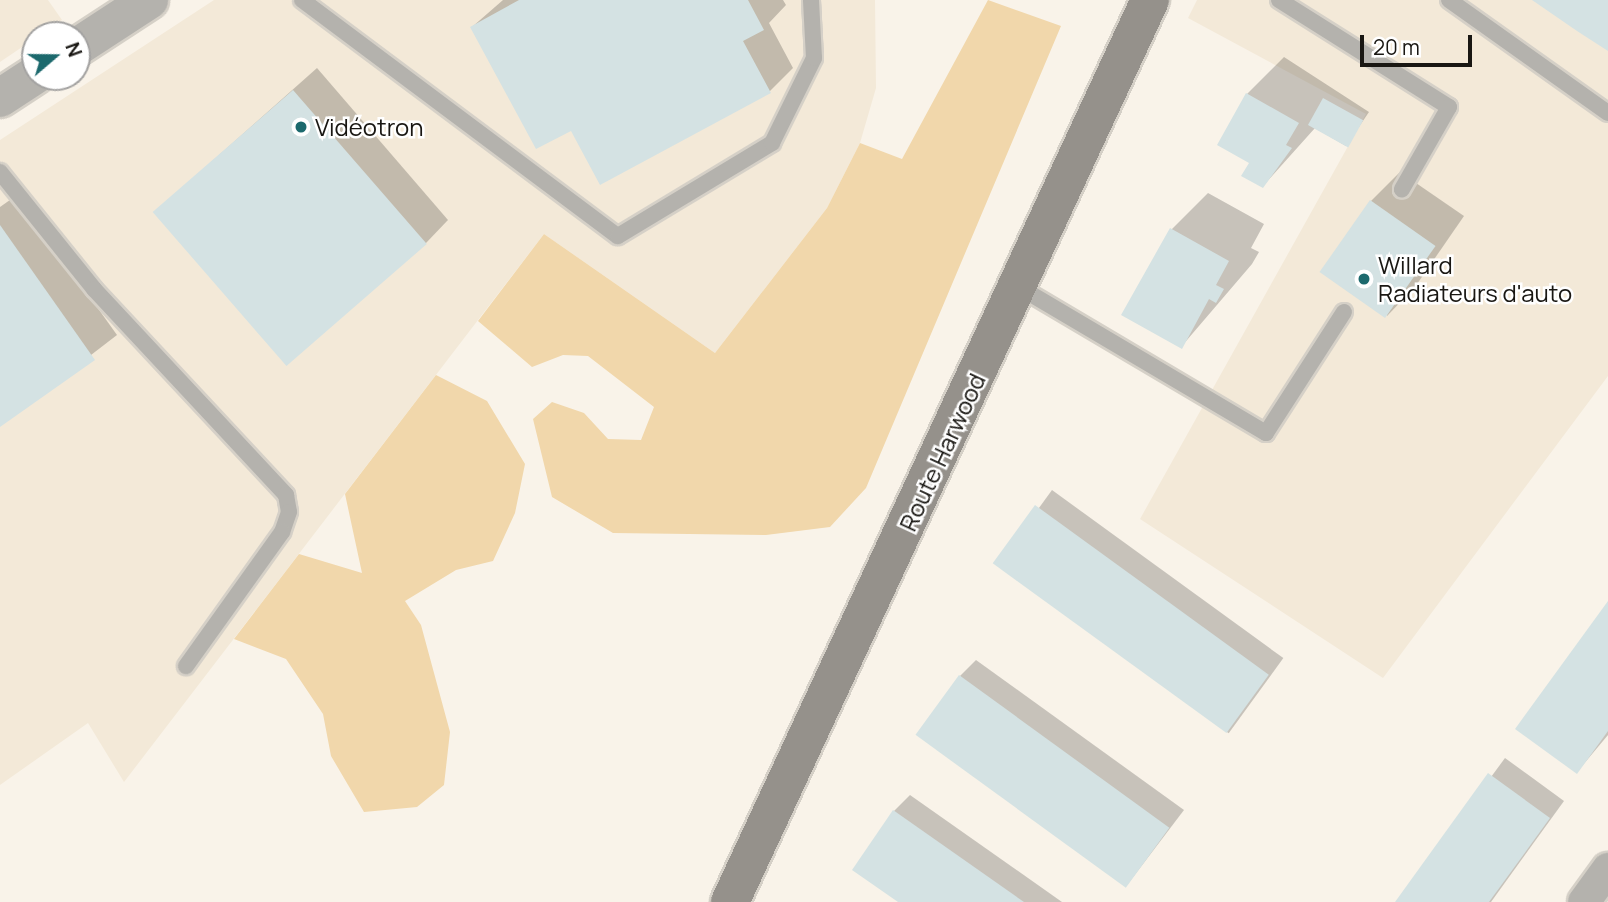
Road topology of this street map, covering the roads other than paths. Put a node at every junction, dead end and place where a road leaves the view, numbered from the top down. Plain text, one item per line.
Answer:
1 (149, 0) edge
2 (302, 0) edge
3 (811, 0) edge
4 (1150, 0) edge
5 (1279, 0) edge
6 (1448, 0) edge
7 (91, 38) edge
8 (21, 84) edge
9 (0, 98) edge
10 (1608, 113) edge
11 (0, 172) edge
12 (1402, 189) dead end
13 (1019, 287) junction
14 (1344, 312) dead end
15 (186, 666) dead end
16 (1608, 869) edge
17 (730, 902) edge
18 (1584, 902) edge

1 - 7 street
2 - 3 lane
4 - 13 main road, Route Harwood
5 - 12 lane
6 - 10 lane
8 - 9 street
11 - 15 lane
13 - 14 lane
13 - 17 main road, Route Harwood
16 - 18 street

